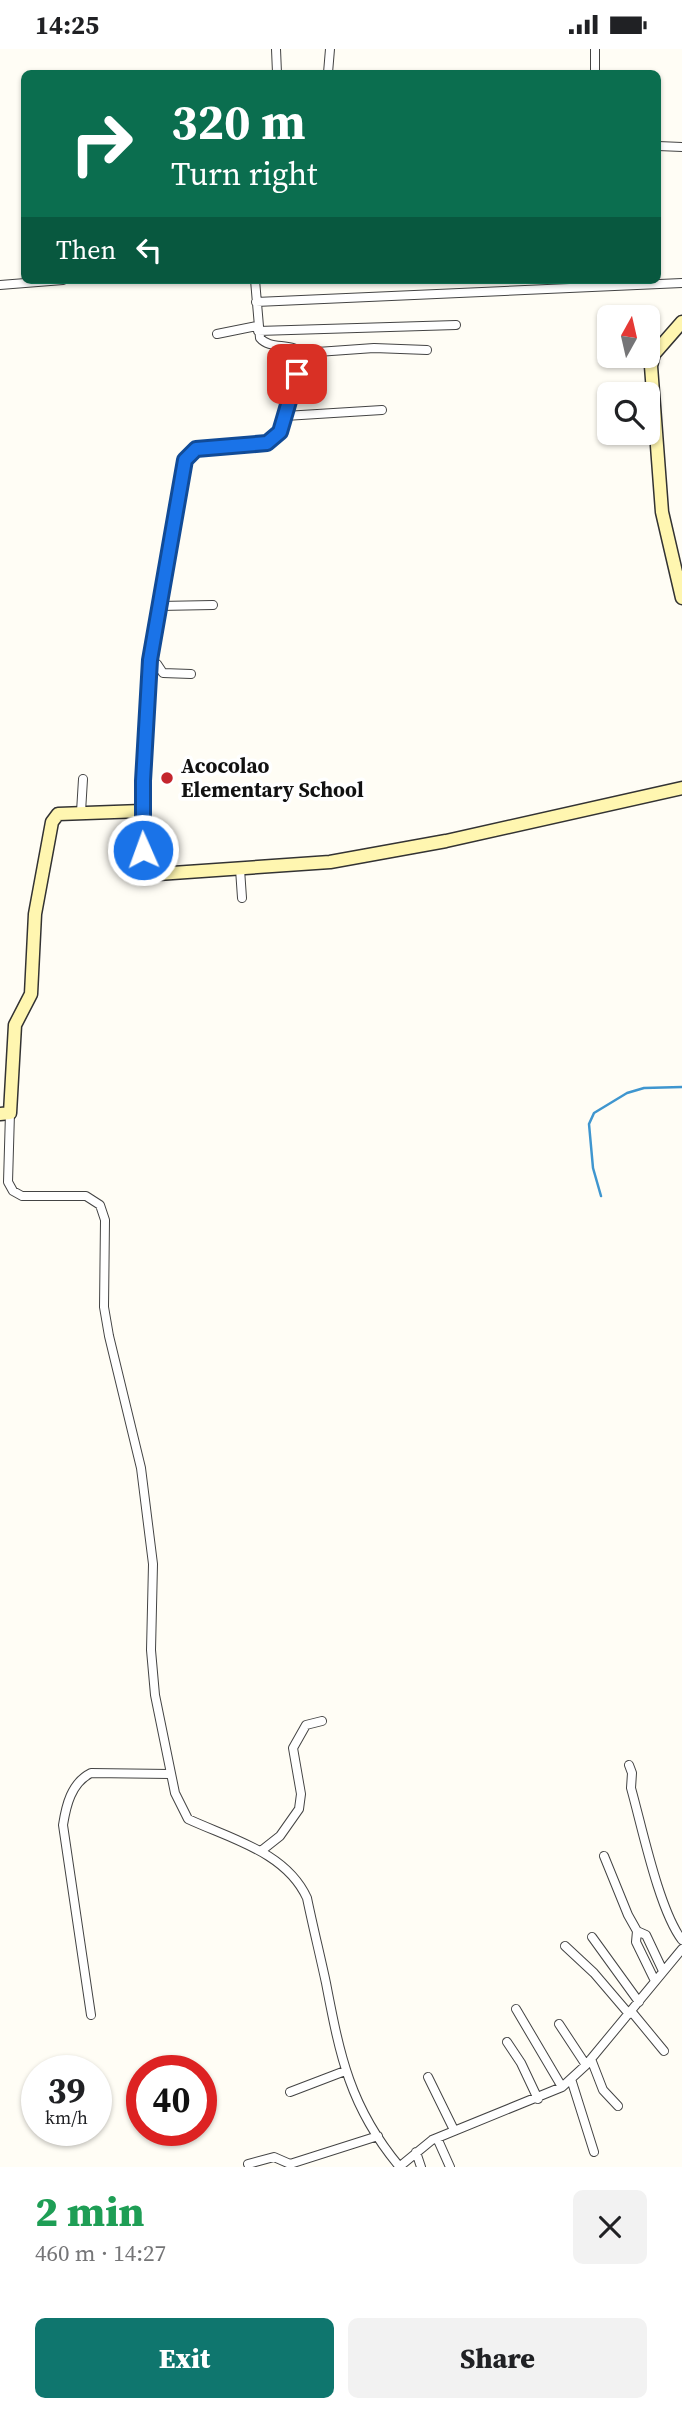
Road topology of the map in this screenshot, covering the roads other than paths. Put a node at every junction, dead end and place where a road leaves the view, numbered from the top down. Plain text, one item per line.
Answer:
1 (276, 49) edge
2 (330, 49) edge
3 (595, 49) edge
4 (277, 70) edge
5 (328, 70) edge
6 (595, 70) edge
7 (661, 146) edge
8 (682, 147) edge
9 (21, 283) edge
10 (682, 283) edge
11 (255, 284) edge
12 (660, 284) edge
13 (661, 284) edge
14 (0, 285) edge
15 (256, 302) junction
16 (682, 322) edge
17 (456, 325) dead end
18 (258, 329) junction
19 (217, 334) dead end
20 (427, 350) dead end
21 (303, 353) junction
22 (382, 410) dead end
23 (285, 416) junction
24 (682, 598) edge
25 (213, 605) dead end
26 (159, 606) junction
27 (150, 660) junction
28 (191, 674) dead end
29 (83, 779) dead end
30 (682, 788) edge
31 (142, 811) junction
32 (81, 812) junction
33 (240, 869) junction
34 (242, 898) dead end
35 (5, 1114) edge
36 (322, 1721) dead end
37 (629, 1765) dead end
38 (170, 1774) junction
39 (261, 1851) junction
40 (604, 1856) dead end
41 (637, 1931) junction
42 (592, 1937) dead end
43 (682, 1940) edge
44 (565, 1946) dead end
45 (682, 1949) edge
46 (663, 1971) junction
47 (656, 1981) junction
48 (639, 2002) junction
49 (516, 2009) dead end
50 (630, 2013) junction
51 (91, 2015) dead end
52 (559, 2024) dead end
53 (507, 2042) dead end
54 (664, 2051) dead end
55 (589, 2062) junction
56 (345, 2071) junction
57 (428, 2077) dead end
58 (571, 2079) junction
59 (562, 2087) junction
60 (289, 2092) dead end
61 (538, 2099) junction
62 (618, 2106) dead end
63 (454, 2130) junction
64 (378, 2136) junction
65 (437, 2138) junction
66 (416, 2152) junction
67 (594, 2152) dead end
68 (248, 2164) dead end
69 (399, 2167) edge
70 (421, 2167) edge
71 (450, 2167) edge

1 - 4 street
2 - 5 street
3 - 6 street
7 - 8 street
9 - 14 street
10 - 13 street
11 - 15 street
12 - 15 street
15 - 18 street
16 - 24 street
17 - 18 street
18 - 19 street
18 - 21 street
20 - 21 street
21 - 23 street
22 - 23 street
23 - 26 street
25 - 26 street
26 - 27 street
27 - 28 street
27 - 31 street
29 - 32 street
30 - 33 street
31 - 32 street
31 - 33 street
32 - 35 street
33 - 34 street
35 - 38 street
36 - 39 street
37 - 43 street
38 - 39 street
38 - 51 street
39 - 56 street
40 - 41 street
41 - 46 street
41 - 47 street
42 - 48 street
44 - 50 street
45 - 46 street
46 - 47 street
47 - 48 street
48 - 50 street
49 - 59 street
50 - 54 street
50 - 55 street
52 - 55 street
53 - 61 street
55 - 58 street
55 - 62 street
56 - 60 street
56 - 64 street
57 - 63 street
58 - 59 street
58 - 67 street
59 - 61 street
61 - 63 street
63 - 65 street
64 - 68 street
64 - 69 street
65 - 66 street
65 - 71 street
66 - 69 street
66 - 70 street

